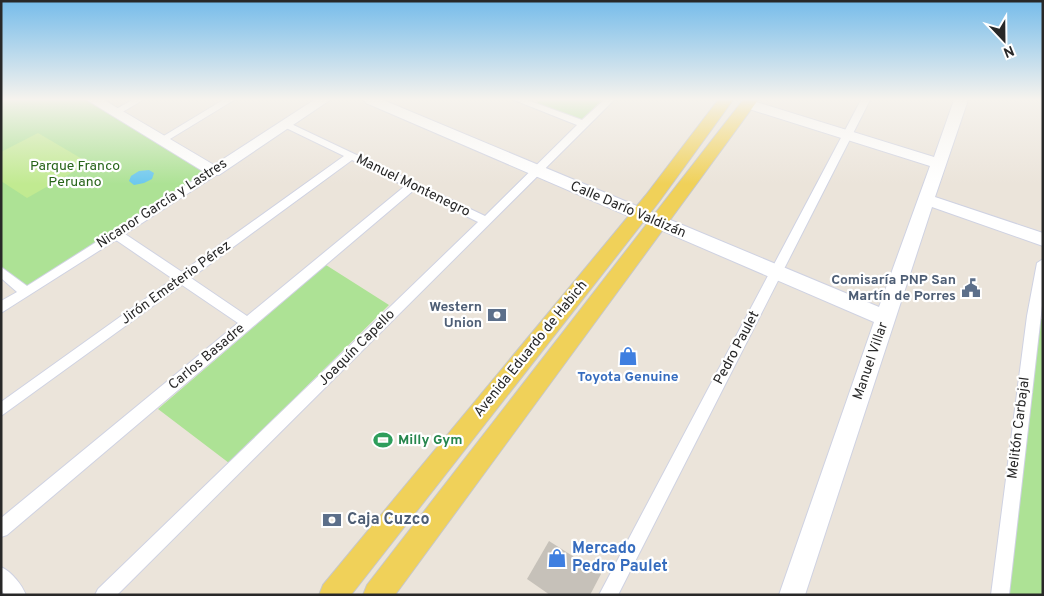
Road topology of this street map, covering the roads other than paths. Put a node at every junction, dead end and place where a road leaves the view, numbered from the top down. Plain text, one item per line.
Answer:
1 (142, 128) edge
2 (183, 128) edge
3 (280, 128) edge
4 (294, 128) edge
5 (436, 128) edge
6 (579, 128) edge
7 (708, 128) edge
8 (728, 128) edge
9 (831, 128) edge
10 (850, 128) edge
11 (951, 128) edge
12 (847, 133) junction
13 (162, 140) junction
14 (352, 156) junction
15 (938, 163) junction
16 (537, 171) junction
17 (214, 172) junction
18 (412, 186) junction
19 (928, 200) junction
20 (649, 219) junction
21 (486, 221) junction
22 (116, 234) junction
23 (1043, 240) edge
24 (1043, 263) edge
25 (1, 272) edge
26 (776, 272) junction
27 (182, 279) junction
28 (26, 292) junction
29 (1039, 307) edge
30 (1, 308) edge
31 (885, 318) junction
32 (248, 323) junction
33 (1, 410) edge
34 (1, 529) edge
35 (1, 576) edge
36 (16, 595) edge
37 (104, 595) edge
38 (332, 595) edge
39 (377, 595) edge
40 (608, 595) edge
41 (792, 595) edge
42 (1000, 595) edge

1 - 13 street
2 - 13 street
3 - 17 street, Nicanor García y Lastres
4 - 14 street, Manuel Montenegro
5 - 16 street, Calle Darío Valdizán
6 - 16 street, Joaquín Capello
7 - 20 main road, Avenida Eduardo de Habich
8 - 20 main road, Avenida Eduardo de Habich
9 - 12 street
10 - 12 street, Pedro Paulet
11 - 15 street, Manuel Villar
12 - 15 street
12 - 26 street, Pedro Paulet
13 - 17 street
14 - 18 street, Manuel Montenegro
14 - 27 street, Jirón Emeterio Pérez
15 - 19 street, Manuel Villar
16 - 20 street, Calle Darío Valdizán
16 - 21 street, Joaquín Capello
17 - 22 street, Nicanor García y Lastres
18 - 21 street, Manuel Montenegro
18 - 32 street, Carlos Basadre
19 - 23 street
19 - 31 street, Manuel Villar
20 - 26 street, Calle Darío Valdizán
20 - 38 main road, Avenida Eduardo de Habich
20 - 39 main road, Avenida Eduardo de Habich
21 - 37 street, Joaquín Capello
22 - 27 street
22 - 28 street, Nicanor García y Lastres
24 - 29 street, Melitón Carbajal
25 - 28 street
26 - 31 street, Calle Darío Valdizán
26 - 40 street, Pedro Paulet
27 - 32 street
27 - 33 street, Jirón Emeterio Pérez
28 - 30 street, Nicanor García y Lastres
29 - 42 street, Melitón Carbajal
31 - 41 street, Manuel Villar
32 - 34 street, Carlos Basadre
35 - 36 street

